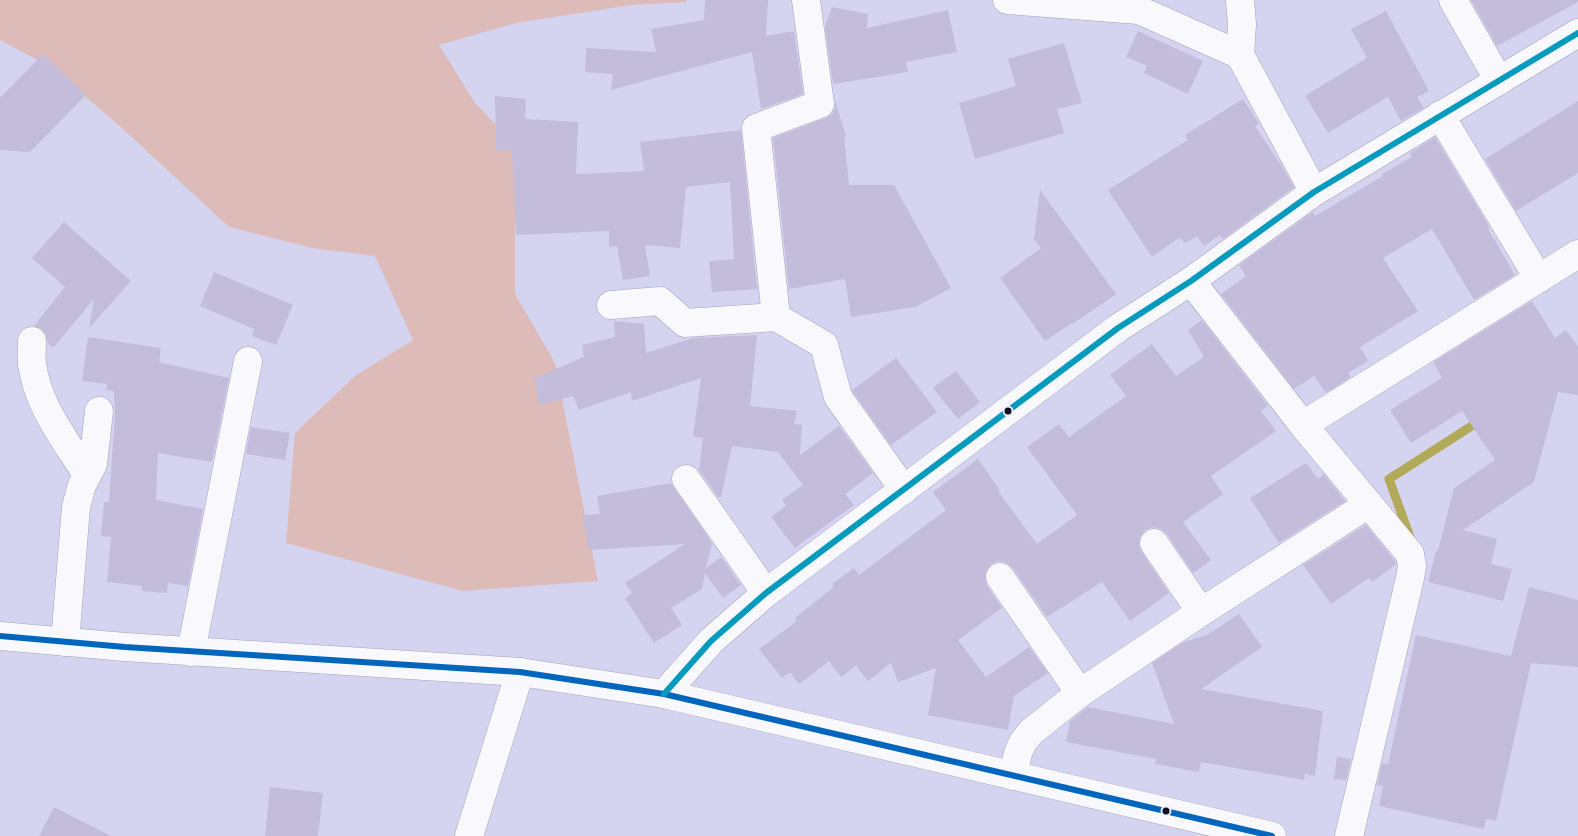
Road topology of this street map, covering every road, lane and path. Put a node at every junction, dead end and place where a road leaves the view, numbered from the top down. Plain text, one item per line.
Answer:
1 (806, 0) edge
2 (1007, 0) edge
3 (1240, 0) edge
4 (1453, 0) edge
5 (1034, 1) edge
6 (1578, 33) edge
7 (1240, 55) junction
8 (1498, 81) junction
9 (1440, 115) junction
10 (1314, 192) junction
11 (1578, 254) edge
12 (1539, 279) junction
13 (1191, 281) junction
14 (612, 305) dead end
15 (776, 317) junction
16 (32, 341) dead end
17 (248, 361) dead end
18 (99, 411) dead end
19 (1303, 426) junction
20 (87, 475) junction
21 (686, 479) dead end
22 (904, 490) junction
23 (1369, 504) junction
24 (1154, 543) dead end
25 (1000, 577) dead end
26 (766, 593) junction
27 (1201, 612) junction
28 (0, 636) edge
29 (65, 642) junction
30 (191, 652) junction
31 (520, 672) junction
32 (1080, 693) junction
33 (664, 694) junction
34 (1013, 776) junction
35 (469, 836) edge
36 (1272, 836) edge
37 (1349, 836) edge

1 - 15 street
2 - 5 street
3 - 7 street
4 - 8 street
5 - 7 street
6 - 8 street
7 - 10 street
8 - 9 street
9 - 10 street
9 - 12 street
10 - 13 street
11 - 12 street
12 - 19 street
13 - 19 street
13 - 22 street
14 - 15 street
15 - 22 street
16 - 20 street
17 - 30 street
18 - 20 street
19 - 23 street
20 - 29 street
21 - 26 street
22 - 26 street
23 - 27 street
23 - 37 street
24 - 27 street
25 - 32 street
26 - 33 street
27 - 32 street
28 - 29 street
29 - 30 street
30 - 31 street
31 - 33 street
31 - 35 street
32 - 34 street
33 - 34 street
34 - 36 street

